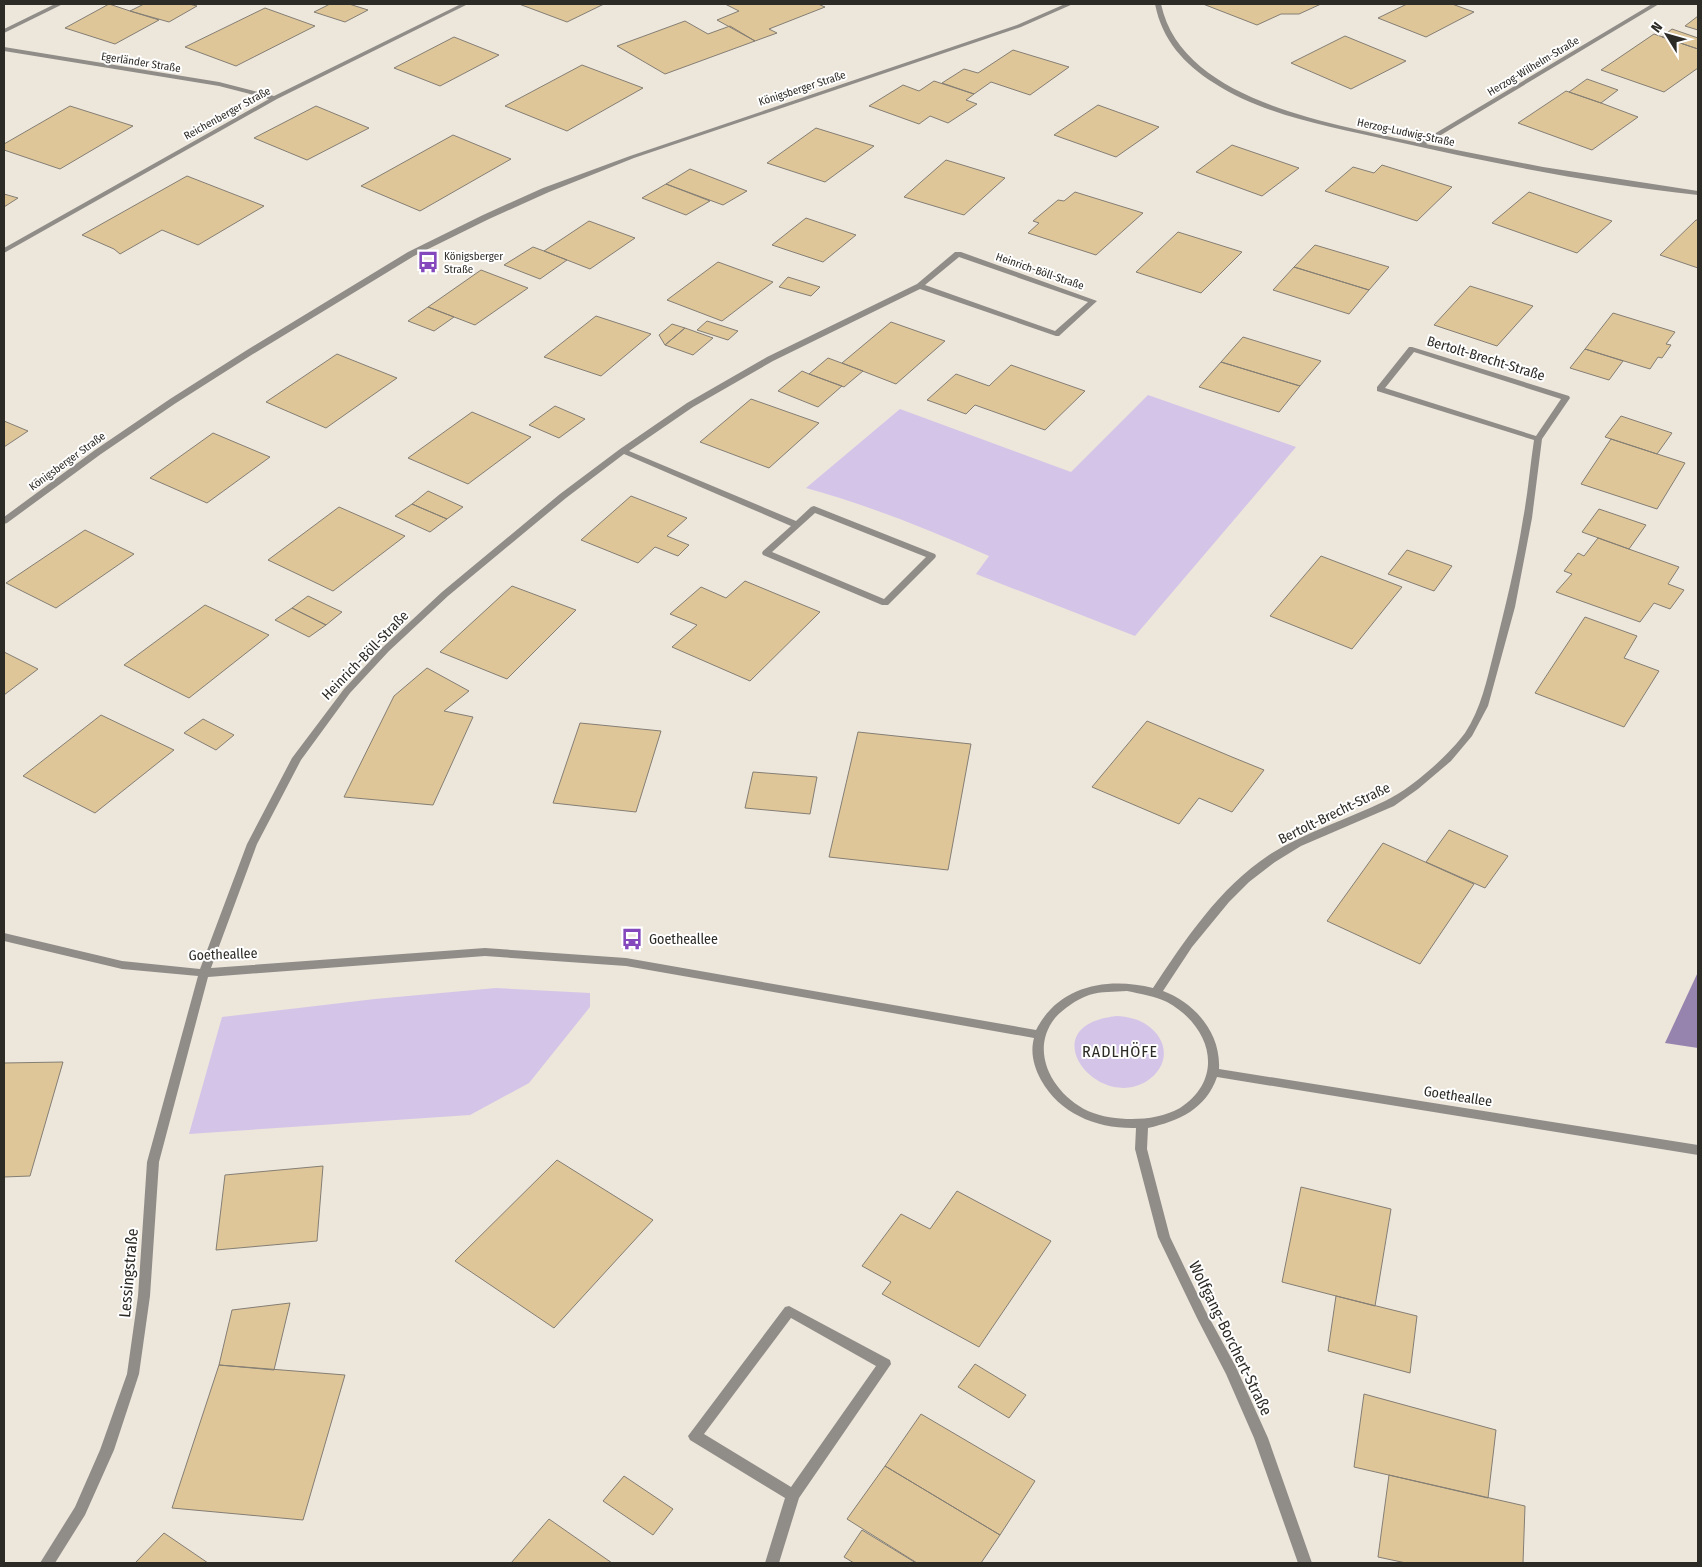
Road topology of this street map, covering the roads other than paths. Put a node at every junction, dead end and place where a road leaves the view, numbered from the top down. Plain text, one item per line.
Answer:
1 (60, 4) edge
2 (465, 4) edge
3 (1070, 4) edge
4 (1158, 4) edge
5 (1656, 4) edge
6 (4, 31) edge
7 (4, 50) edge
8 (275, 98) junction
9 (1420, 145) junction
10 (1698, 193) edge
11 (4, 251) edge
12 (920, 286) junction
13 (1538, 439) junction
14 (623, 452) junction
15 (4, 521) edge
16 (797, 525) junction
17 (4, 937) edge
18 (204, 973) junction
19 (1156, 993) junction
20 (1039, 1035) junction
21 (1213, 1072) junction
22 (1142, 1125) junction
23 (1698, 1150) edge
24 (793, 1495) junction
25 (47, 1563) edge
26 (772, 1563) edge
27 (1305, 1563) edge

1 - 6 street
2 - 8 street, Reichenberger Straße
3 - 15 street, Königsberger Straße
4 - 9 street, Herzog-Ludwig-Straße
5 - 9 street, Herzog-Wilhelm-Straße
7 - 8 street, Egerländer Straße
8 - 11 street, Reichenberger Straße
9 - 10 street, Herzog-Ludwig-Straße
12 - 12 street, Heinrich-Böll-Straße
12 - 14 street, Heinrich-Böll-Straße
13 - 13 street, Bertolt-Brecht-Straße
13 - 19 street, Bertolt-Brecht-Straße
14 - 16 street
14 - 18 street, Heinrich-Böll-Straße
16 - 16 street
17 - 18 street, Goetheallee
18 - 20 street, Goetheallee
18 - 25 street, Lessingstraße
19 - 20 street
19 - 21 street
20 - 22 street
21 - 22 street
21 - 23 street, Goetheallee
22 - 27 street, Wolfgang-Borchert-Straße
24 - 24 street
24 - 26 street

